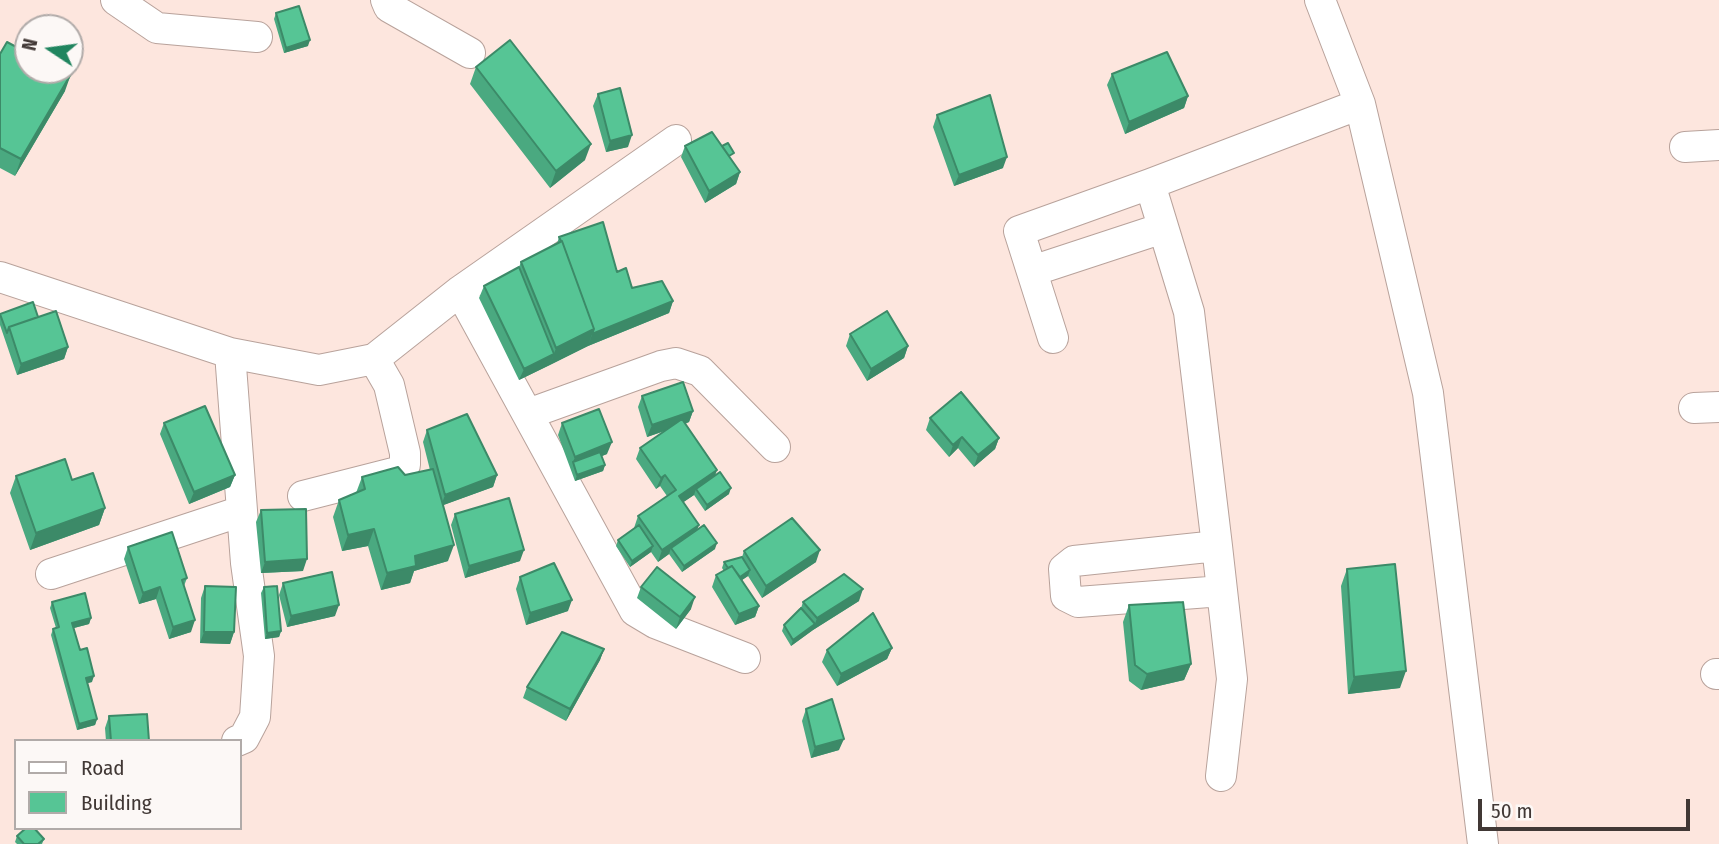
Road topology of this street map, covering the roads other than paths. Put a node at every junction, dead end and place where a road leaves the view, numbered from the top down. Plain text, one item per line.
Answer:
1 (116, 0) edge
2 (386, 0) edge
3 (1320, 0) edge
4 (257, 37) dead end
5 (470, 52) dead end
6 (1360, 104) junction
7 (676, 140) dead end
8 (1719, 145) edge
9 (1685, 147) dead end
10 (1150, 184) junction
11 (1163, 228) junction
12 (1032, 271) junction
13 (0, 277) edge
14 (460, 291) junction
15 (1053, 338) dead end
16 (230, 353) junction
17 (374, 359) junction
18 (528, 414) junction
19 (775, 447) dead end
20 (303, 496) dead end
21 (242, 511) junction
22 (1217, 546) junction
23 (51, 574) dead end
24 (1222, 591) junction
25 (745, 658) dead end
26 (242, 739) edge
27 (1221, 776) dead end
28 (1483, 844) edge

1 - 4 street
2 - 5 street
3 - 6 street
6 - 10 street
6 - 28 street
7 - 14 street
8 - 9 street
10 - 11 street
10 - 12 street
11 - 12 street
11 - 22 street
12 - 15 street
13 - 16 street
14 - 17 street
14 - 18 street
16 - 17 street
16 - 21 street
17 - 20 street
18 - 19 street
18 - 25 street
21 - 23 street
21 - 26 street
22 - 24 street
22 - 24 street
24 - 27 street

